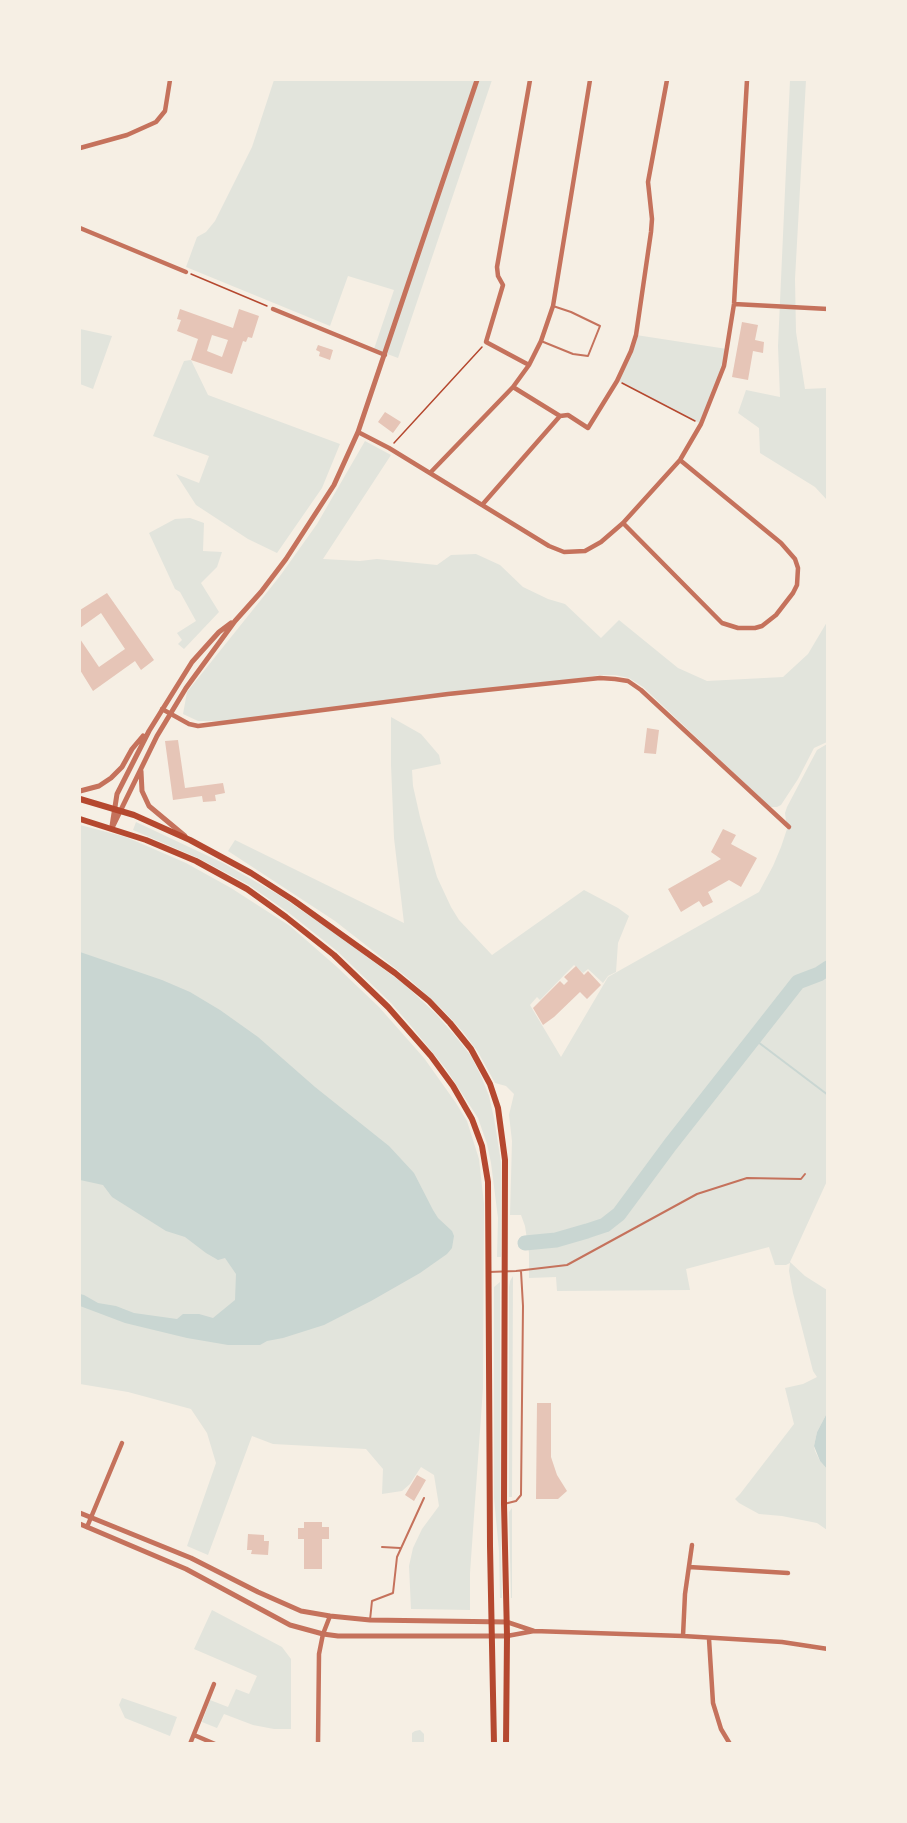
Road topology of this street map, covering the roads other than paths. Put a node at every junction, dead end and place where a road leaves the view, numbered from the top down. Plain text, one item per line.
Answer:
1 (170, 80) edge
2 (477, 80) edge
3 (530, 80) edge
4 (590, 80) edge
5 (667, 80) edge
6 (747, 80) edge
7 (80, 148) edge
8 (80, 228) edge
9 (186, 272) road end
10 (734, 304) junction
11 (553, 306) junction
12 (273, 309) road end
13 (828, 309) edge
14 (541, 341) junction
15 (385, 354) junction
16 (529, 365) junction
17 (513, 387) junction
18 (560, 416) junction
19 (358, 432) junction
20 (680, 460) junction
21 (430, 473) junction
22 (482, 505) junction
23 (622, 523) junction
24 (235, 621) junction
25 (162, 709) junction
26 (169, 714) junction
27 (149, 731) junction
28 (141, 766) junction
29 (80, 791) edge
30 (80, 800) edge
31 (113, 809) junction
32 (121, 811) junction
33 (80, 819) edge
34 (789, 827) dead end
35 (112, 828) junction
36 (190, 840) junction
37 (805, 1174) dead end
38 (505, 1271) junction
39 (521, 1271) junction
40 (489, 1272) junction
41 (122, 1443) dead end
42 (424, 1498) dead end
43 (504, 1504) junction
44 (80, 1513) edge
45 (91, 1518) junction
46 (80, 1524) edge
47 (87, 1527) junction
48 (693, 1545) dead end
49 (382, 1547) dead end
50 (400, 1548) junction
51 (689, 1567) junction
52 (788, 1573) dead end
53 (330, 1616) junction
54 (370, 1620) junction
55 (492, 1621) junction
56 (507, 1622) junction
57 (534, 1631) junction
58 (323, 1634) junction
59 (507, 1636) junction
60 (683, 1636) junction
61 (492, 1637) junction
62 (709, 1639) junction
63 (828, 1649) edge
64 (214, 1684) dead end
65 (194, 1735) junction
66 (190, 1743) edge
67 (216, 1743) edge
68 (318, 1743) edge
69 (494, 1743) edge
70 (506, 1743) edge
71 (730, 1743) edge

1 - 7 street
2 - 15 street
3 - 16 street
4 - 11 street
5 - 18 street
6 - 10 street
8 - 9 street
10 - 13 street
10 - 20 street
11 - 14 street
11 - 14 lane
12 - 15 street
14 - 16 street
15 - 19 street
16 - 17 street
17 - 18 street
17 - 21 street
18 - 22 street
19 - 21 street
19 - 24 street
20 - 23 street
20 - 23 street
21 - 22 street
22 - 23 street
24 - 25 street
24 - 26 street
25 - 26 street
25 - 27 street
26 - 28 street
26 - 34 street
27 - 29 street
27 - 31 street
28 - 32 street
28 - 36 street
30 - 31 main road
31 - 32 main road
31 - 35 street
32 - 35 street
32 - 36 main road
33 - 35 main road
35 - 40 main road
36 - 38 main road
37 - 39 lane
38 - 39 lane
38 - 40 lane
38 - 43 main road
39 - 43 lane
40 - 55 main road
41 - 45 street
42 - 50 lane
43 - 56 main road
44 - 45 street
45 - 47 street
45 - 53 street
46 - 47 street
47 - 58 street
48 - 51 street
49 - 50 lane
50 - 54 lane
51 - 52 street
51 - 60 street
53 - 54 street
53 - 58 street
54 - 55 street
55 - 56 street
55 - 61 main road
56 - 57 street
56 - 59 main road
57 - 59 street
57 - 60 street
58 - 61 street
58 - 68 street
59 - 61 street
59 - 70 main road
60 - 62 street
61 - 69 main road
62 - 63 street
62 - 71 street
64 - 65 street
65 - 66 street
65 - 67 street

